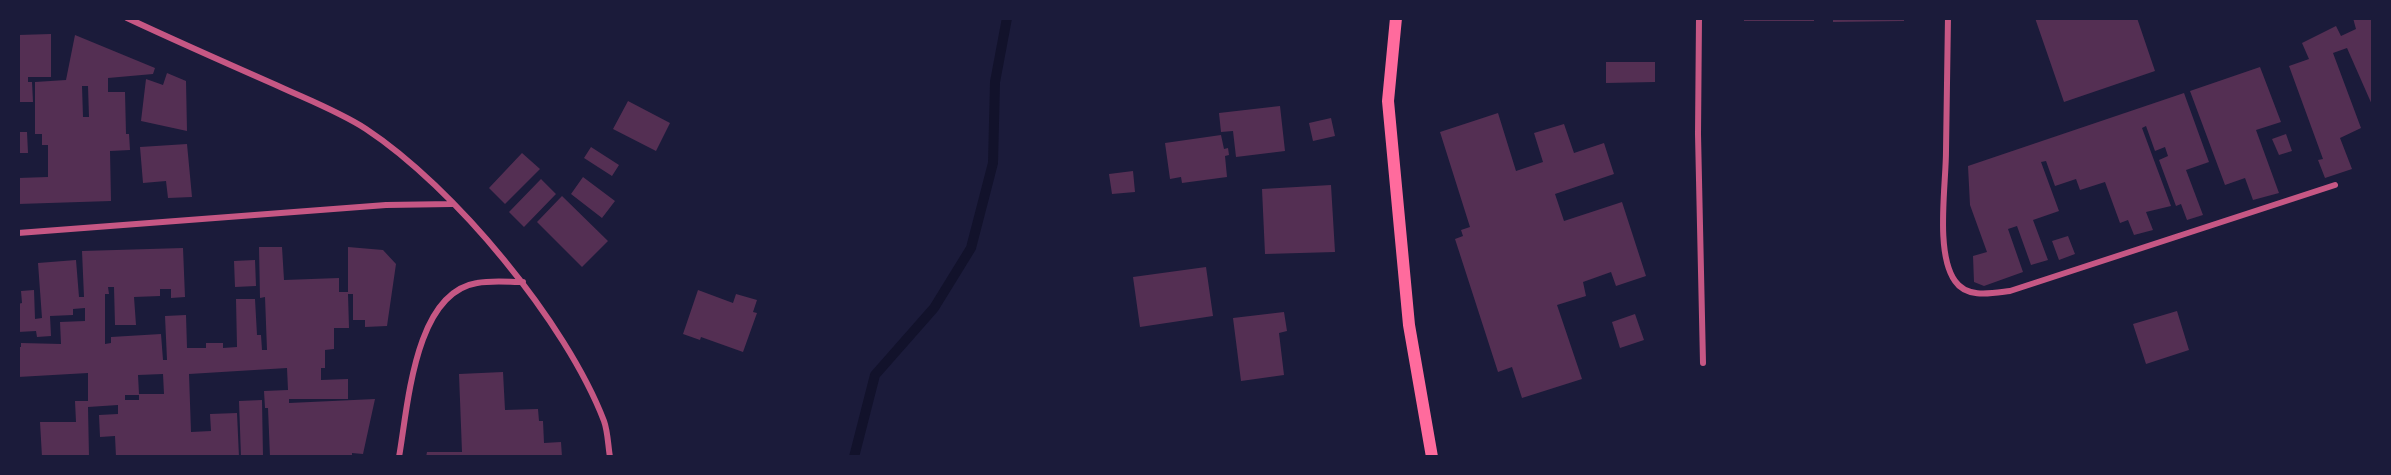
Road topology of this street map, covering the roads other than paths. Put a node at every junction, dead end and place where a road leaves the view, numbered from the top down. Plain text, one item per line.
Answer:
1 (127, 18) edge
2 (1396, 18) edge
3 (1699, 18) edge
4 (1948, 18) edge
5 (2335, 185) dead end
6 (452, 204) junction
7 (18, 233) edge
8 (524, 282) junction
9 (1703, 363) dead end
10 (399, 457) edge
11 (610, 457) edge
12 (1432, 457) edge

1 - 6 street
2 - 12 main road
3 - 9 street
4 - 5 street
6 - 7 street
6 - 8 street
8 - 10 street
8 - 11 street

